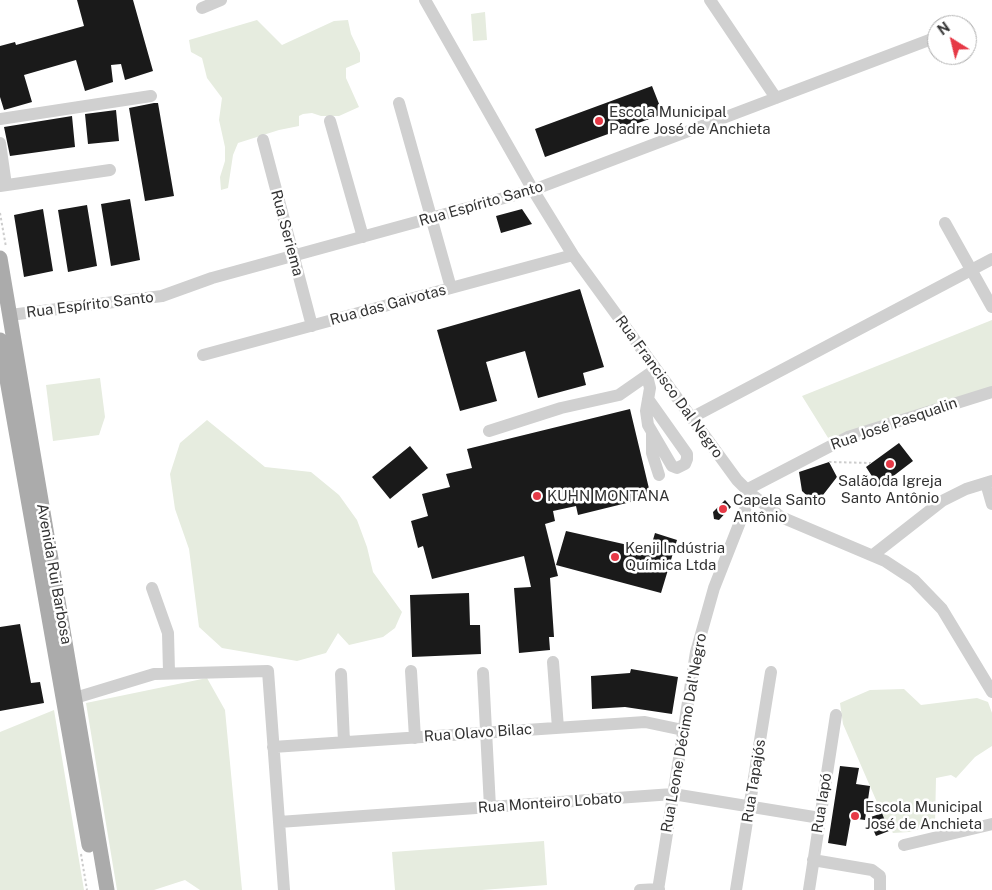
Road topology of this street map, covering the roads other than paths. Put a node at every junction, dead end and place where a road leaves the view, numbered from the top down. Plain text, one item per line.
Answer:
1 (222, 0) edge
2 (425, 0) edge
3 (710, 0) edge
4 (202, 8) dead end
5 (927, 41) edge
6 (151, 96) dead end
7 (776, 98) junction
8 (399, 102) dead end
9 (0, 119) edge
10 (330, 121) dead end
11 (263, 140) dead end
12 (0, 143) edge
13 (110, 170) dead end
14 (3, 186) edge
15 (533, 190) junction
16 (431, 218) junction
17 (945, 223) dead end
18 (363, 237) junction
19 (572, 255) junction
20 (294, 256) junction
21 (0, 258) edge
22 (992, 259) edge
23 (971, 270) junction
24 (451, 288) junction
25 (992, 307) edge
26 (10, 315) junction
27 (312, 326) junction
28 (0, 340) edge
29 (203, 355) dead end
30 (652, 372) junction
31 (3, 377) edge
32 (992, 392) edge
33 (648, 399) junction
34 (690, 418) junction
35 (490, 431) dead end
36 (652, 434) junction
37 (658, 475) dead end
38 (989, 482) edge
39 (748, 492) junction
40 (992, 504) edge
41 (872, 555) junction
42 (152, 588) dead end
43 (553, 662) dead end
44 (411, 671) dead end
45 (169, 672) junction
46 (483, 672) dead end
47 (771, 672) dead end
48 (341, 674) dead end
49 (992, 692) edge
50 (75, 698) junction
51 (836, 715) dead end
52 (558, 728) junction
53 (683, 730) junction
54 (486, 733) junction
55 (415, 738) junction
56 (344, 742) junction
57 (273, 747) junction
58 (673, 794) junction
59 (490, 807) junction
60 (750, 807) junction
61 (820, 818) junction
62 (279, 822) junction
63 (992, 824) edge
64 (904, 844) dead end
65 (813, 860) junction
66 (659, 889) edge
67 (96, 890) edge
68 (107, 890) edge
69 (284, 890) edge
70 (640, 890) edge
71 (736, 890) edge
72 (809, 890) edge
73 (880, 890) edge

1 - 4 street
2 - 15 street, Rua Francisco Dal Negro
3 - 7 street
5 - 7 street, Rua Espírito Santo
6 - 9 street
7 - 15 street, Rua Espírito Santo
8 - 16 street
10 - 18 street
11 - 20 street, Rua Seriema
12 - 14 street
13 - 14 street
15 - 16 street, Rua Espírito Santo
15 - 19 street, Rua Francisco Dal Negro
16 - 18 street, Rua Espírito Santo
16 - 24 street
17 - 23 street
18 - 20 street, Rua Espírito Santo
19 - 24 street, Rua das Gaivotas
19 - 30 street, Rua Francisco Dal Negro
20 - 26 street, Rua Espírito Santo
20 - 27 street, Rua Seriema
21 - 26 main road, Avenida Rui Barbosa
22 - 23 street
23 - 25 street
23 - 34 street
24 - 27 street, Rua das Gaivotas
26 - 50 main road, Avenida Rui Barbosa
27 - 29 street, Rua das Gaivotas
28 - 31 main road, Avenida Rui Barbosa
30 - 33 street
30 - 34 street, Rua Francisco Dal Negro
30 - 35 street
31 - 67 main road, Avenida Rui Barbosa
32 - 39 street, Rua José Pasqualin
33 - 36 street
33 - 36 street
34 - 39 street, Rua Francisco Dal Negro
36 - 37 street
38 - 40 street
38 - 41 street
39 - 41 street, Rua Francisco Dal Negro
39 - 53 street, Rua Leone Décimo Dal'Negro
41 - 49 street, Rua Francisco Dal Negro
42 - 45 street
43 - 52 street
44 - 55 street
45 - 50 street
45 - 57 street
46 - 54 street
47 - 60 street, Rua Tapajós
48 - 56 street
50 - 68 main road, Avenida Rui Barbosa
51 - 61 street, Rua Iapó
52 - 53 street, Rua Olavo Bilac
52 - 54 street, Rua Olavo Bilac
53 - 58 street, Rua Leone Décimo Dal'Negro
54 - 55 street, Rua Olavo Bilac
54 - 59 street
55 - 56 street, Rua Olavo Bilac
56 - 57 street, Rua Olavo Bilac
57 - 62 street
58 - 59 street, Rua Monteiro Lobato
58 - 60 street, Rua Monteiro Lobato
58 - 66 street, Rua Leone Décimo Dal'Negro
59 - 62 street, Rua Monteiro Lobato
60 - 61 street, Rua Monteiro Lobato
60 - 71 street, Rua Tapajós
61 - 65 street, Rua Iapó
62 - 69 street
63 - 64 street
65 - 72 street, Rua Iapó
65 - 73 street
66 - 70 street

